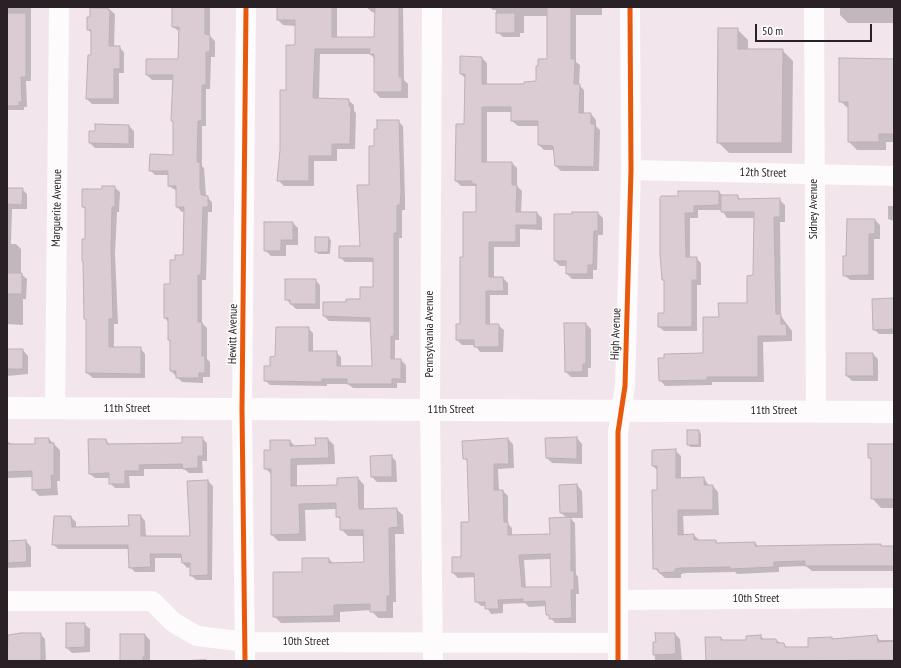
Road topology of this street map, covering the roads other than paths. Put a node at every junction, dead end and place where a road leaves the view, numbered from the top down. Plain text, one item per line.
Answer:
1 (59, 7) edge
2 (246, 7) edge
3 (432, 7) edge
4 (630, 7) edge
5 (814, 7) edge
6 (631, 170) junction
7 (814, 174) junction
8 (894, 176) edge
9 (7, 408) edge
10 (55, 408) junction
11 (242, 409) junction
12 (430, 410) junction
13 (622, 410) junction
14 (816, 411) junction
15 (894, 412) edge
16 (894, 598) edge
17 (618, 600) junction
18 (7, 601) edge
19 (245, 652) edge
20 (433, 652) edge
21 (618, 652) edge

1 - 10 street, Marguerite Avenue
2 - 11 street, Hewitt Avenue
3 - 12 street, Pennsylvania Avenue
4 - 6 street, High Avenue
5 - 7 street, Sidney Avenue
6 - 7 street, 12th Street
6 - 13 street, High Avenue
7 - 8 street, 12th Street
7 - 14 street, Sidney Avenue
9 - 10 main road, 11th Street
10 - 11 main road, 11th Street
11 - 12 main road, 11th Street
11 - 19 street, Hewitt Avenue
12 - 13 main road, 11th Street
12 - 20 street, Pennsylvania Avenue
13 - 14 main road, 11th Street
13 - 17 street, High Avenue
14 - 15 main road, 11th Street
16 - 17 street, 10th Street
17 - 21 street, High Avenue
18 - 19 street, 10th Street
19 - 20 street, 10th Street
20 - 21 street, 10th Street

